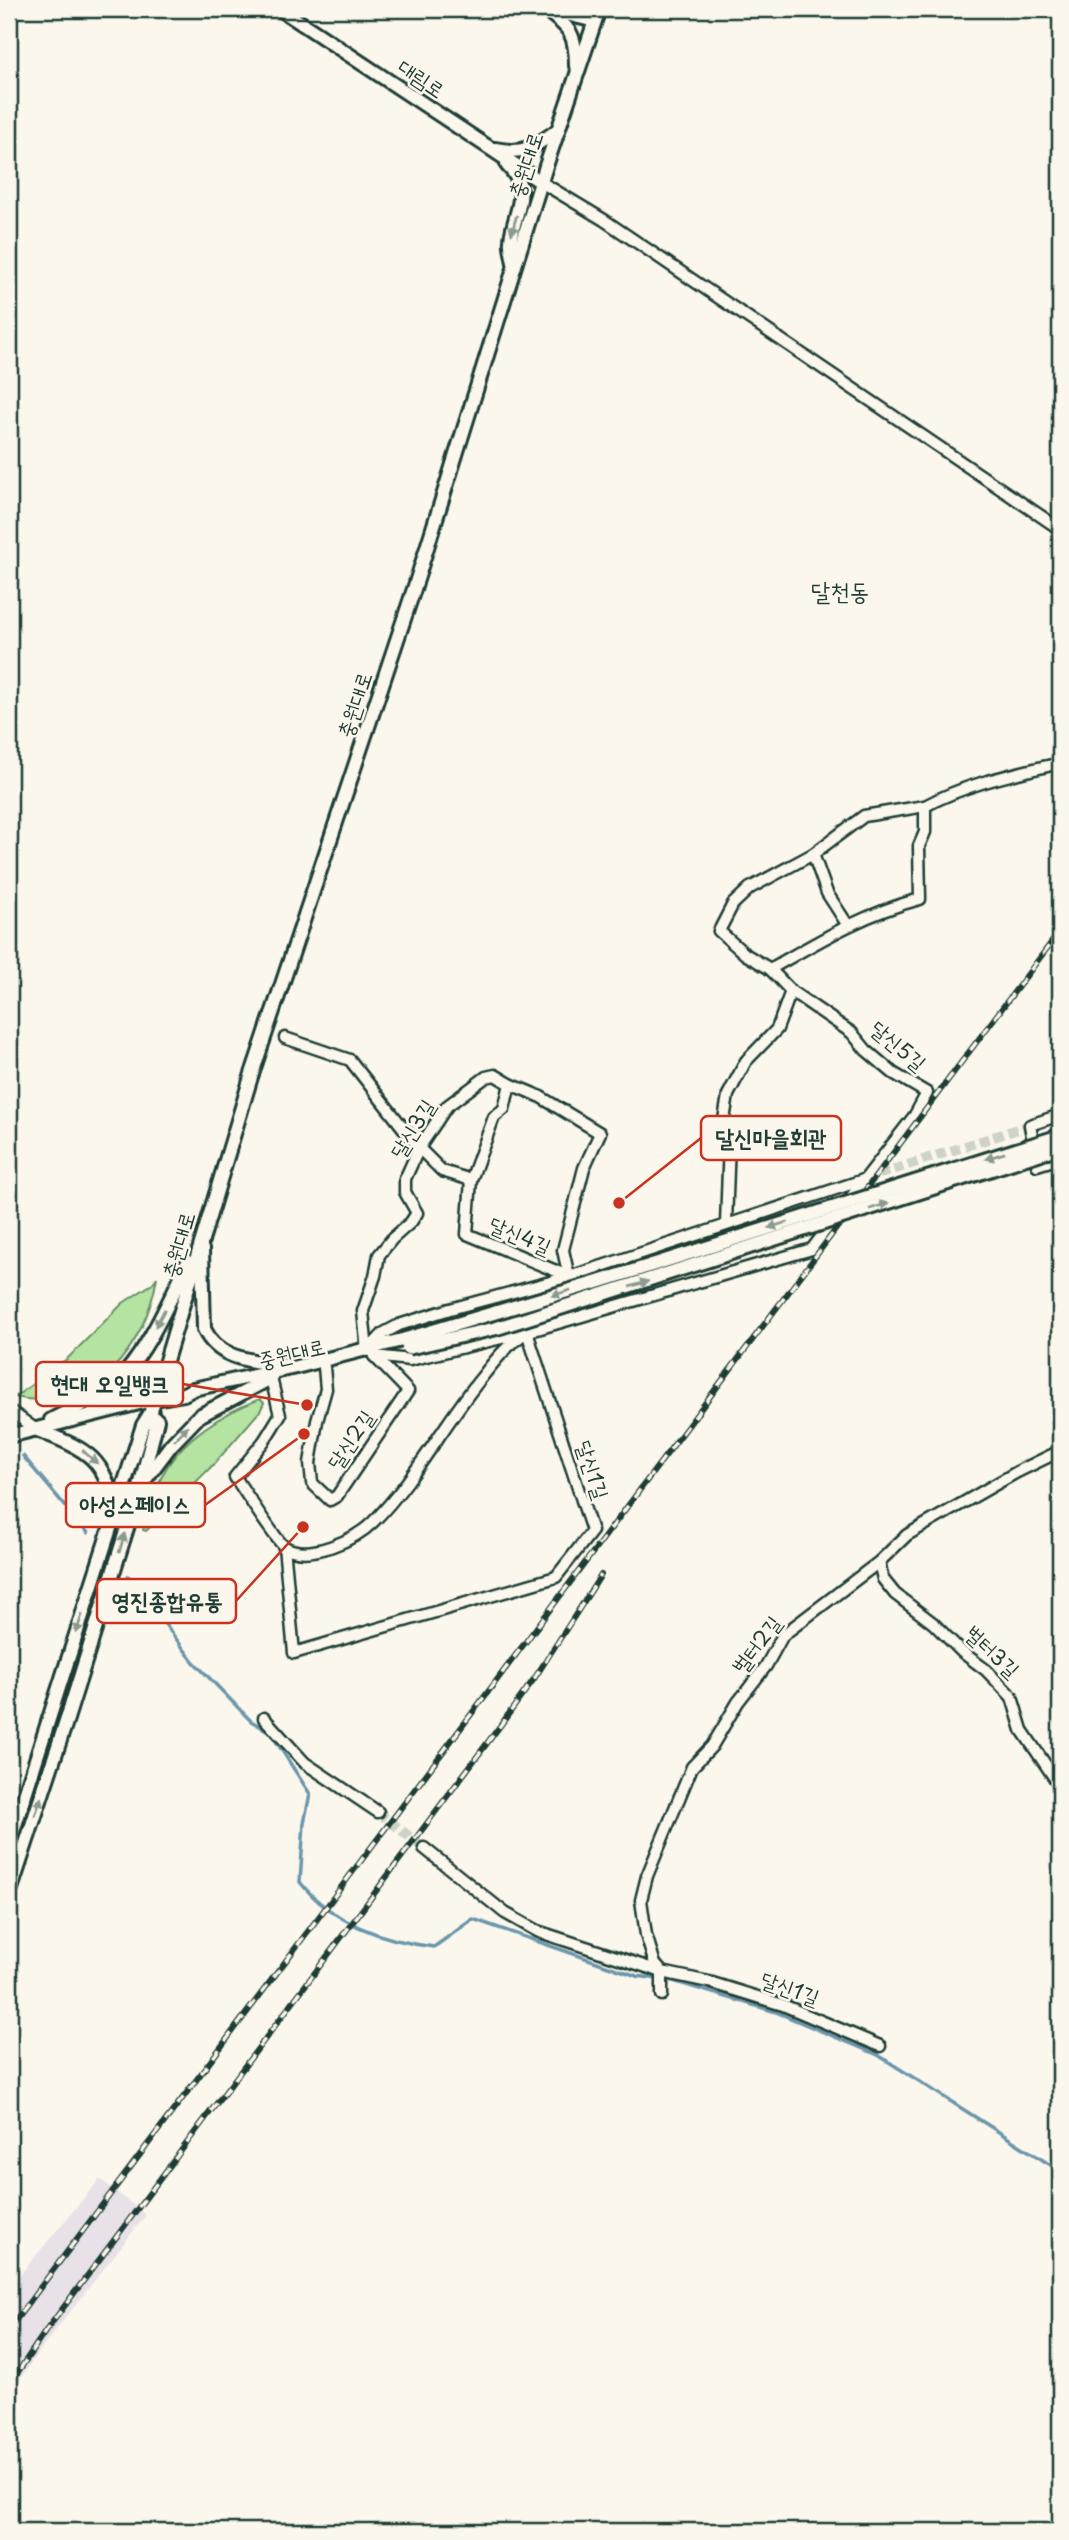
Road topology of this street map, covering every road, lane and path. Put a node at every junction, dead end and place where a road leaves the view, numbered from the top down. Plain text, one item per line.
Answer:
1 (280, 9) edge
2 (545, 9) edge
3 (597, 10) edge
4 (576, 74) junction
5 (558, 130) junction
6 (489, 148) junction
7 (541, 182) junction
8 (514, 266) junction
9 (1060, 529) edge
10 (1060, 763) edge
11 (925, 806) junction
12 (813, 854) junction
13 (847, 924) junction
14 (770, 969) junction
15 (791, 991) junction
16 (285, 1038) dead end
17 (510, 1084) junction
18 (1060, 1115) edge
19 (1060, 1136) edge
20 (1060, 1147) edge
21 (419, 1149) junction
22 (1060, 1158) edge
23 (864, 1179) junction
24 (471, 1180) junction
25 (726, 1224) junction
26 (202, 1235) junction
27 (569, 1277) junction
28 (527, 1332) junction
29 (407, 1344) junction
30 (371, 1353) junction
31 (296, 1367) junction
32 (324, 1367) junction
33 (271, 1378) junction
34 (184, 1394) junction
35 (155, 1399) junction
36 (9, 1410) edge
37 (150, 1414) junction
38 (35, 1429) junction
39 (9, 1436) edge
40 (1060, 1451) edge
41 (140, 1487) junction
42 (115, 1512) junction
43 (284, 1546) junction
44 (879, 1562) junction
45 (264, 1718) dead end
46 (1060, 1786) edge
47 (378, 1812) tunnel mouth
48 (9, 1844) edge
49 (424, 1848) tunnel mouth
50 (9, 1895) edge
51 (662, 1972) junction
52 (662, 1995) dead end
53 (880, 2046) dead end

1 - 6 street, 대림로
2 - 3 street
2 - 4 street
3 - 4 street, 충원대로
4 - 5 street, 충원대로
5 - 6 street
5 - 7 street, 충원대로
6 - 7 street, 대림로
6 -> 8 street
7 - 8 street, 충원대로
7 - 9 street
8 - 26 street, 충원대로
10 - 11 street, 달신5길
11 - 12 street, 달신5길
11 - 13 street
12 - 13 street
12 - 14 street, 달신5길
13 - 14 street
14 - 15 street, 달신5길
15 - 23 street, 달신5길
15 - 25 street
16 - 21 street
17 - 21 street, 달신3길
17 - 24 street, 달신4길
17 - 27 street, 달신3길
18 - 22 street
19 -> 29 street, bridge
29 -> 20 street, bridge
21 - 24 street
21 - 30 street, 달신3길
23 - 25 street
23 - 28 street
24 - 27 street, 달신4길
25 - 27 street
26 - 31 street
26 - 35 street, 충원대로
26 -> 38 street
27 - 30 street
28 - 30 street
28 - 43 street
28 - 43 street, 달신1길
29 - 30 street, 중원대로
30 - 31 street, 중원대로
30 - 32 street, 중원대로
30 - 32 street, 달신2길
31 - 34 street, 중원대로
32 - 33 street, 중원대로
33 - 34 street, 중원대로
41 -> 33 street
33 - 43 street
34 - 35 street, 중원대로
35 - 37 street, 충원대로
35 - 38 street, 중원대로
36 - 38 street
37 - 41 street, 충원대로
37 - 42 street, 충원대로
38 - 39 street, 중원대로
38 -> 42 street
40 - 44 street, 벌터2길
50 -> 41 street, 충원대로
42 -> 48 street, 충원대로
44 - 46 street, 벌터3길
44 - 51 street, 벌터2길
45 - 47 street
49 - 51 street, 달신1길
51 - 52 street
51 - 53 street, 달신1길

